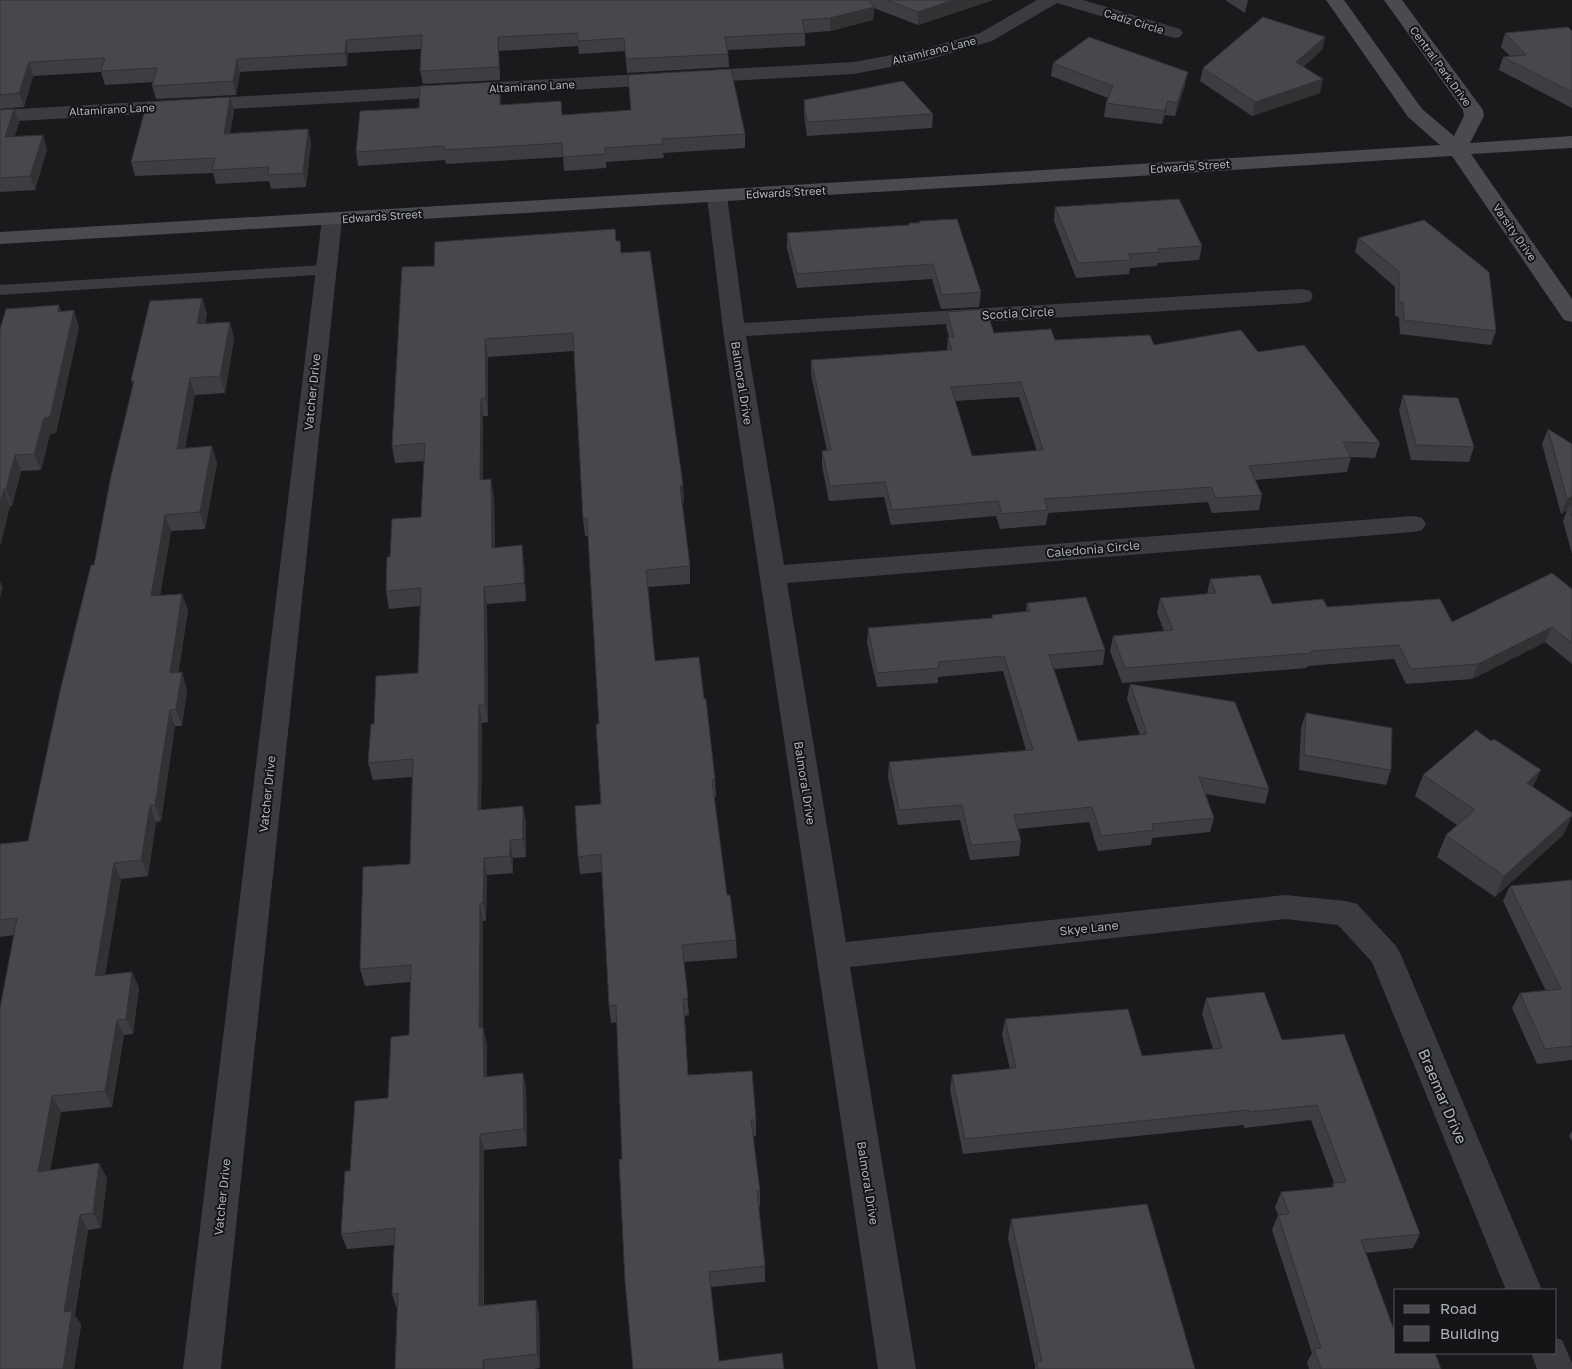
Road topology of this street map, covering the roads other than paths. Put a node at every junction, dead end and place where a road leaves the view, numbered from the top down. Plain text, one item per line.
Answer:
1 (1050, 0) edge
2 (1064, 0) edge
3 (1335, 0) edge
4 (1393, 0) edge
5 (1174, 33) dead end
6 (0, 116) edge
7 (1572, 142) edge
8 (1457, 149) junction
9 (717, 196) junction
10 (332, 219) junction
11 (0, 238) edge
12 (325, 270) junction
13 (0, 290) edge
14 (1302, 296) dead end
15 (1572, 315) edge
16 (734, 330) junction
17 (1413, 524) dead end
18 (772, 575) junction
19 (1346, 913) joint
20 (832, 956) junction
21 (1524, 1289) edge
22 (1550, 1354) edge
23 (202, 1369) edge
24 (897, 1369) edge
25 (1556, 1369) edge

1 - 6 street, Altamirano Lane
2 - 5 street, Cadiz Circle
3 - 8 main road
4 - 8 main road, Central Park Drive
7 - 8 main road, Edwards Street
8 - 9 main road, Edwards Street
8 - 15 main road, Varsity Drive
9 - 10 main road, Edwards Street
9 - 16 street, Balmoral Drive
10 - 11 main road, Edwards Street
10 - 12 street, Vatcher Drive
12 - 13 lane
12 - 23 street, Vatcher Drive
14 - 16 street, Scotia Circle
16 - 18 street, Balmoral Drive
17 - 18 street, Caledonia Circle
18 - 20 street, Balmoral Drive
19 - 20 street, Skye Lane
19 - 21 street, Braemar Drive
20 - 24 street, Balmoral Drive
22 - 25 street

